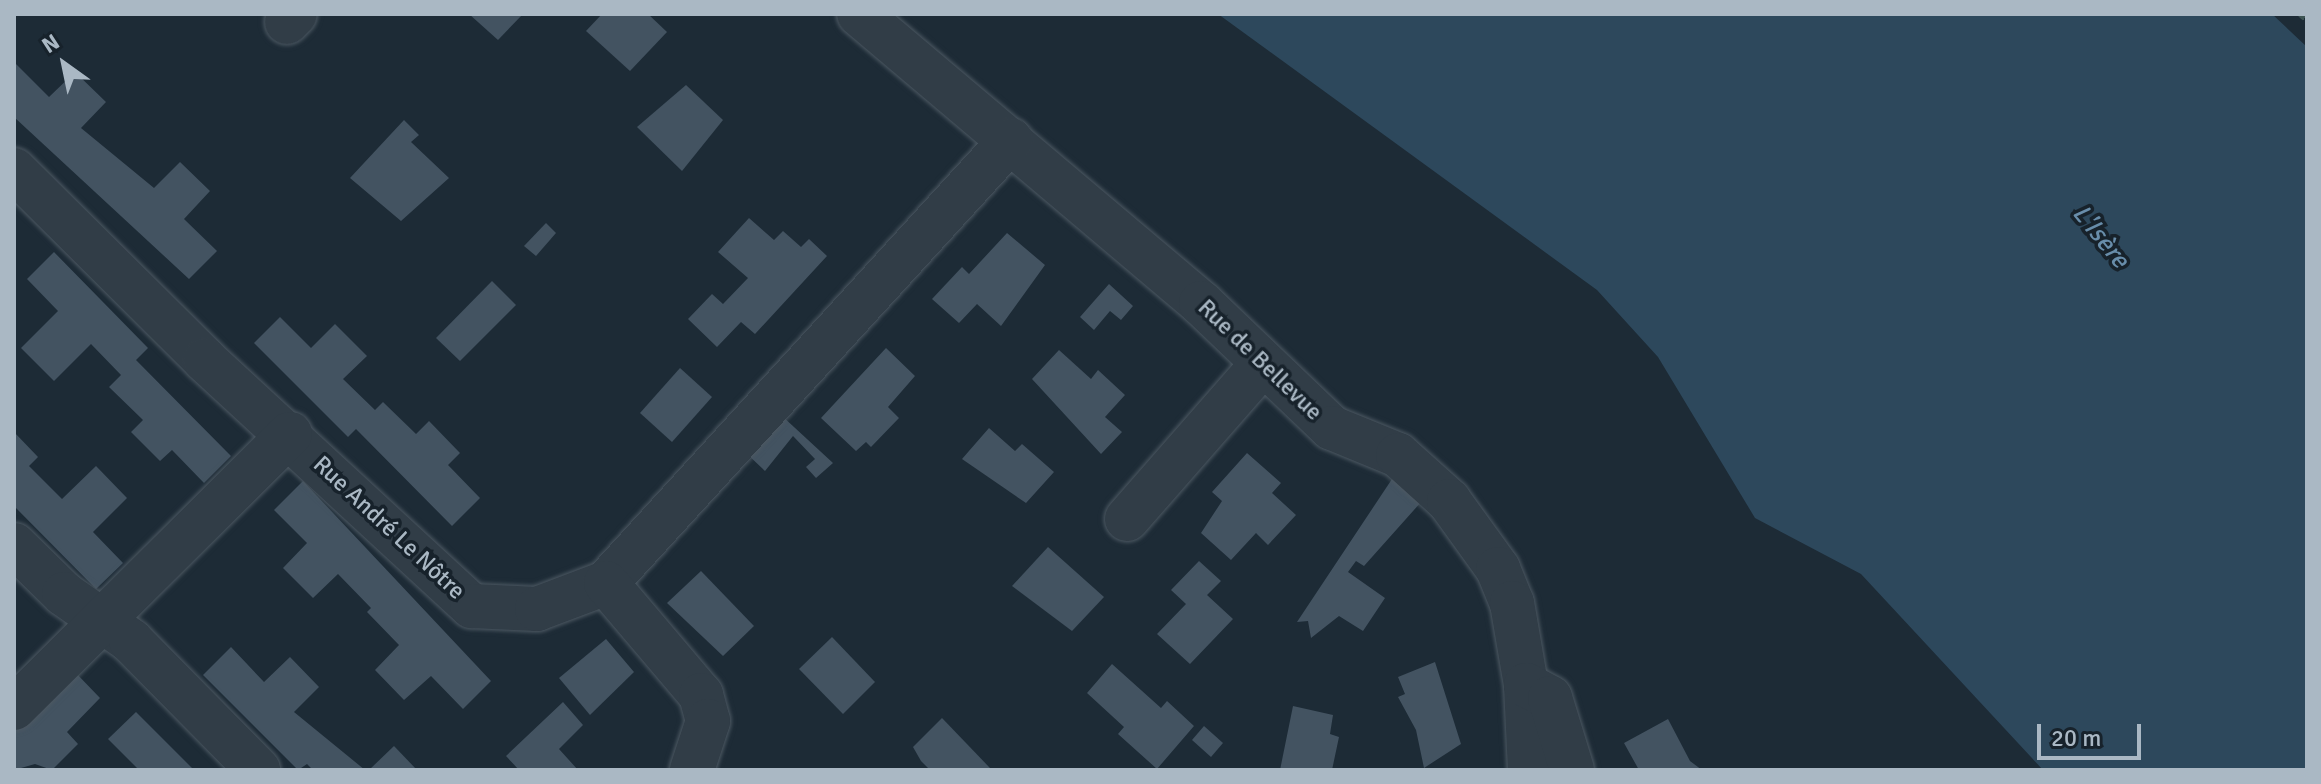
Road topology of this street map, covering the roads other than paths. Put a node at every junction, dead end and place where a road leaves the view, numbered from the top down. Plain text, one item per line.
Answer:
1 (859, 14) edge
2 (1011, 140) junction
3 (14, 170) edge
4 (1262, 365) junction
5 (290, 434) junction
6 (1127, 519) dead end
7 (14, 545) edge
8 (606, 583) junction
9 (100, 619) junction
10 (1526, 685) junction
11 (14, 708) edge
12 (258, 770) edge
13 (692, 770) edge
14 (1530, 770) edge
15 (1572, 770) edge

1 - 2 street, Rue de Bellevue
2 - 4 street, Rue de Bellevue
2 - 8 street, Rue André Le Nôtre
3 - 5 street, Rue André Le Nôtre
4 - 6 street
4 - 10 street, Rue de Bellevue
5 - 8 street, Rue André Le Nôtre
5 - 9 street
7 - 9 street
8 - 13 street
9 - 11 street
9 - 12 street
10 - 14 street, Rue de Bellevue
10 - 15 street

